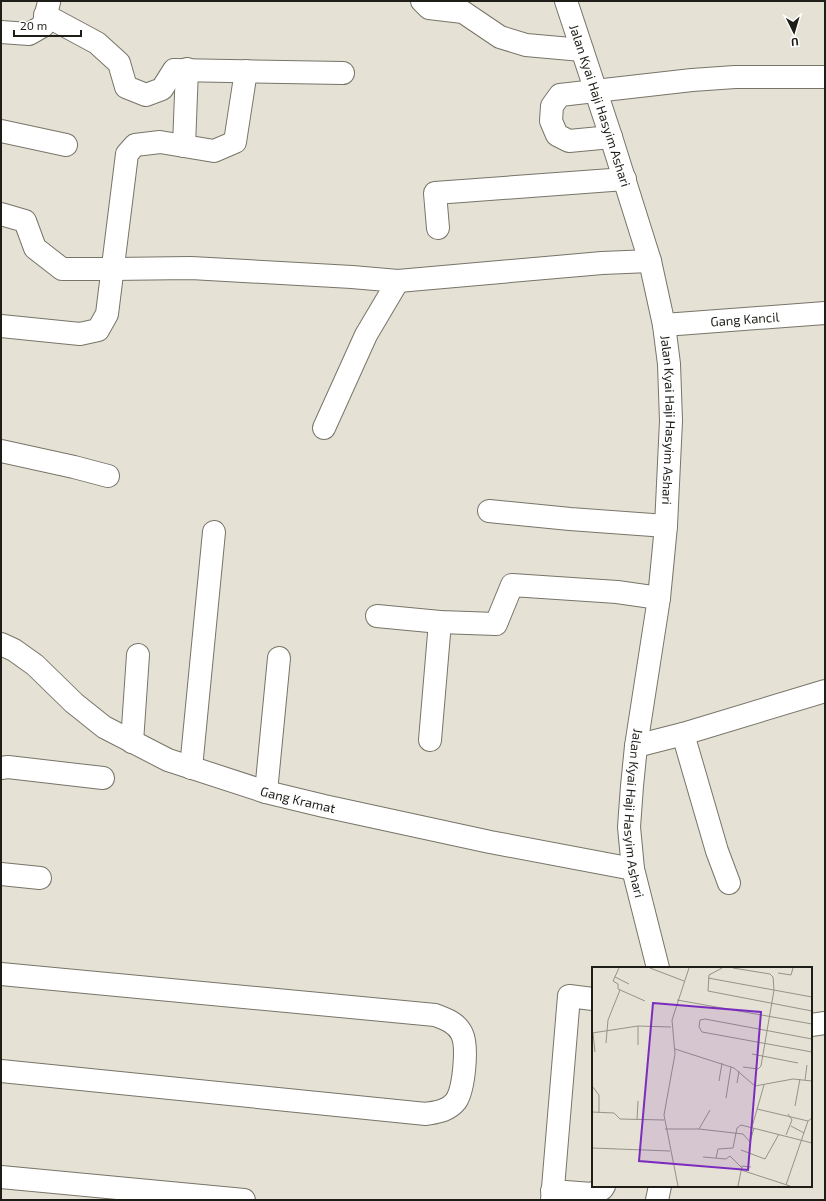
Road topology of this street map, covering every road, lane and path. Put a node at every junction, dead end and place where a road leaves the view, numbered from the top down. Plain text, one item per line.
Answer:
1 (422, 1) edge
2 (566, 1) edge
3 (47, 8) edge
4 (1, 32) edge
5 (582, 50) junction
6 (187, 69) junction
7 (246, 71) junction
8 (343, 73) dead end
9 (825, 77) edge
10 (596, 92) junction
11 (1, 131) edge
12 (611, 137) junction
13 (66, 145) dead end
14 (184, 146) junction
15 (624, 179) junction
16 (1, 214) edge
17 (438, 228) dead end
18 (650, 261) junction
19 (112, 269) junction
20 (398, 282) junction
21 (825, 313) edge
22 (664, 325) junction
23 (1, 326) edge
24 (324, 428) dead end
25 (1, 451) edge
26 (108, 476) dead end
27 (489, 512) dead end
28 (666, 526) junction
29 (214, 532) dead end
30 (659, 598) junction
31 (377, 616) dead end
32 (440, 622) junction
33 (1, 644) edge
34 (138, 655) dead end
35 (279, 658) dead end
36 (825, 691) edge
37 (683, 734) junction
38 (430, 740) dead end
39 (132, 742) junction
40 (636, 746) junction
41 (1, 768) edge
42 (191, 768) junction
43 (103, 778) dead end
44 (266, 792) junction
45 (633, 869) junction
46 (1, 874) edge
47 (40, 878) dead end
48 (730, 883) dead end
49 (658, 967) edge
50 (1, 974) edge
51 (592, 998) edge
52 (825, 1023) edge
53 (812, 1024) edge
54 (1, 1071) edge
55 (1, 1177) edge
56 (603, 1187) edge
57 (660, 1187) edge
58 (552, 1196) edge
59 (244, 1200) edge
60 (657, 1200) edge

1 - 5 street
2 - 5 street, Jalan Kyai Haji Hasyim Ashari
3 - 4 street
3 - 6 street
5 - 10 street, Jalan Kyai Haji Hasyim Ashari
6 - 7 street
6 - 14 street
7 - 8 street
7 - 14 street
9 - 10 street
10 - 12 street, Jalan Kyai Haji Hasyim Ashari
10 - 12 street
11 - 13 street
12 - 15 street, Jalan Kyai Haji Hasyim Ashari
14 - 19 street
15 - 17 street
15 - 18 street, Jalan Kyai Haji Hasyim Ashari
16 - 19 street
18 - 20 street
18 - 22 street, Jalan Kyai Haji Hasyim Ashari
19 - 20 street
19 - 23 street
20 - 24 street
21 - 22 street, Gang Kancil
22 - 28 street, Jalan Kyai Haji Hasyim Ashari
25 - 26 street
27 - 28 street
28 - 30 street, Jalan Kyai Haji Hasyim Ashari
29 - 42 street
30 - 32 street
30 - 40 street, Jalan Kyai Haji Hasyim Ashari
31 - 32 street
32 - 38 street
33 - 39 street, Gang Kramat
34 - 39 street
35 - 44 street
36 - 37 street
37 - 40 street
37 - 48 street
39 - 42 street, Gang Kramat
40 - 45 street, Jalan Kyai Haji Hasyim Ashari
41 - 43 street
42 - 44 street, Gang Kramat
44 - 45 street, Gang Kramat
45 - 49 street, Jalan Kyai Haji Hasyim Ashari
46 - 47 street
50 - 54 street
51 - 58 street
52 - 53 street
55 - 59 street
56 - 58 street
57 - 60 street

